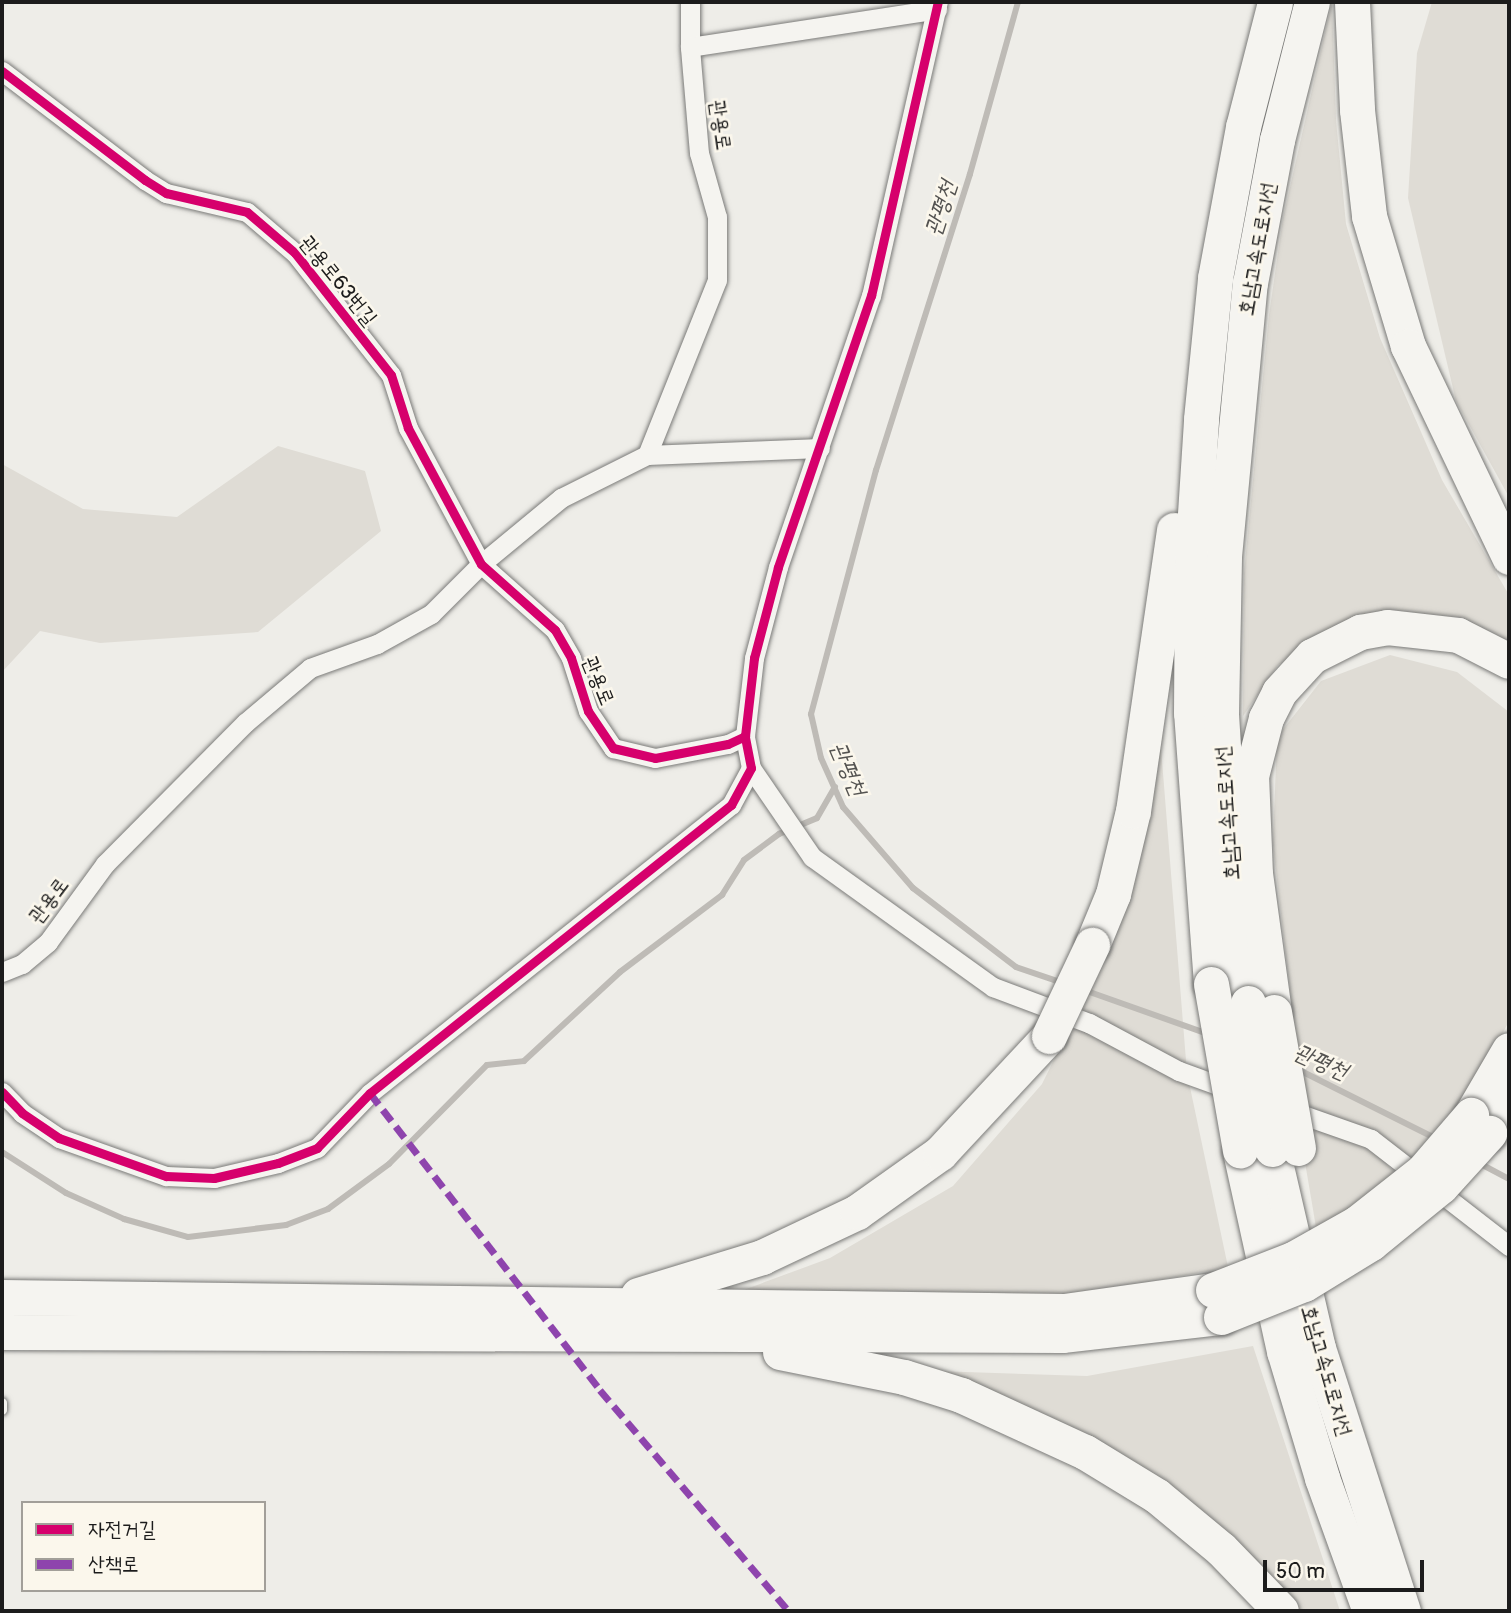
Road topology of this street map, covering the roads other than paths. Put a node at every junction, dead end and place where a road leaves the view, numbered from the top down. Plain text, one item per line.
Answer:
1 (690, 2) edge
2 (1275, 2) edge
3 (1312, 2) edge
4 (1352, 2) edge
5 (938, 6) edge
6 (690, 47) junction
7 (2, 71) edge
8 (1215, 278) junction
9 (820, 448) junction
10 (647, 454) junction
11 (1509, 557) edge
12 (481, 564) junction
13 (1509, 661) edge
14 (745, 736) junction
15 (756, 776) junction
16 (2, 972) edge
17 (1261, 1007) junction
18 (1509, 1050) edge
19 (2, 1092) edge
20 (1509, 1102) edge
21 (1480, 1124) junction
22 (1270, 1149) junction
23 (1509, 1246) edge
24 (2, 1297) edge
25 (1217, 1303) junction
26 (562, 1306) junction
27 (2, 1332) edge
28 (658, 1336) junction
29 (2, 1403) edge
30 (2, 1410) edge
31 (1281, 1611) edge
32 (1370, 1611) edge
33 (1403, 1611) edge

1 - 6 street, 관용로
2 - 8 highway, 호남고속도로지선
3 - 17 highway, 호남고속도로지선
4 - 11 highway
5 - 6 street
5 - 9 street
6 - 10 street, 관용로
7 - 12 street, 관용로63번길
8 - 22 highway, 호남고속도로지선, bridge
8 - 26 highway, bridge
9 - 10 street
9 - 14 street
10 - 12 street, 관용로
12 - 14 street, 관용로
12 - 16 street, 관용로
13 - 17 highway
14 - 15 street
15 - 19 street
15 - 23 street
17 - 22 highway, bridge
18 - 21 highway
20 - 21 highway
21 - 25 highway, bridge
22 - 32 highway, 호남고속도로지선
22 - 33 highway, 호남고속도로지선
24 - 26 highway
25 - 26 highway
25 - 28 highway
27 - 28 highway
28 - 31 highway
29 - 30 lane

